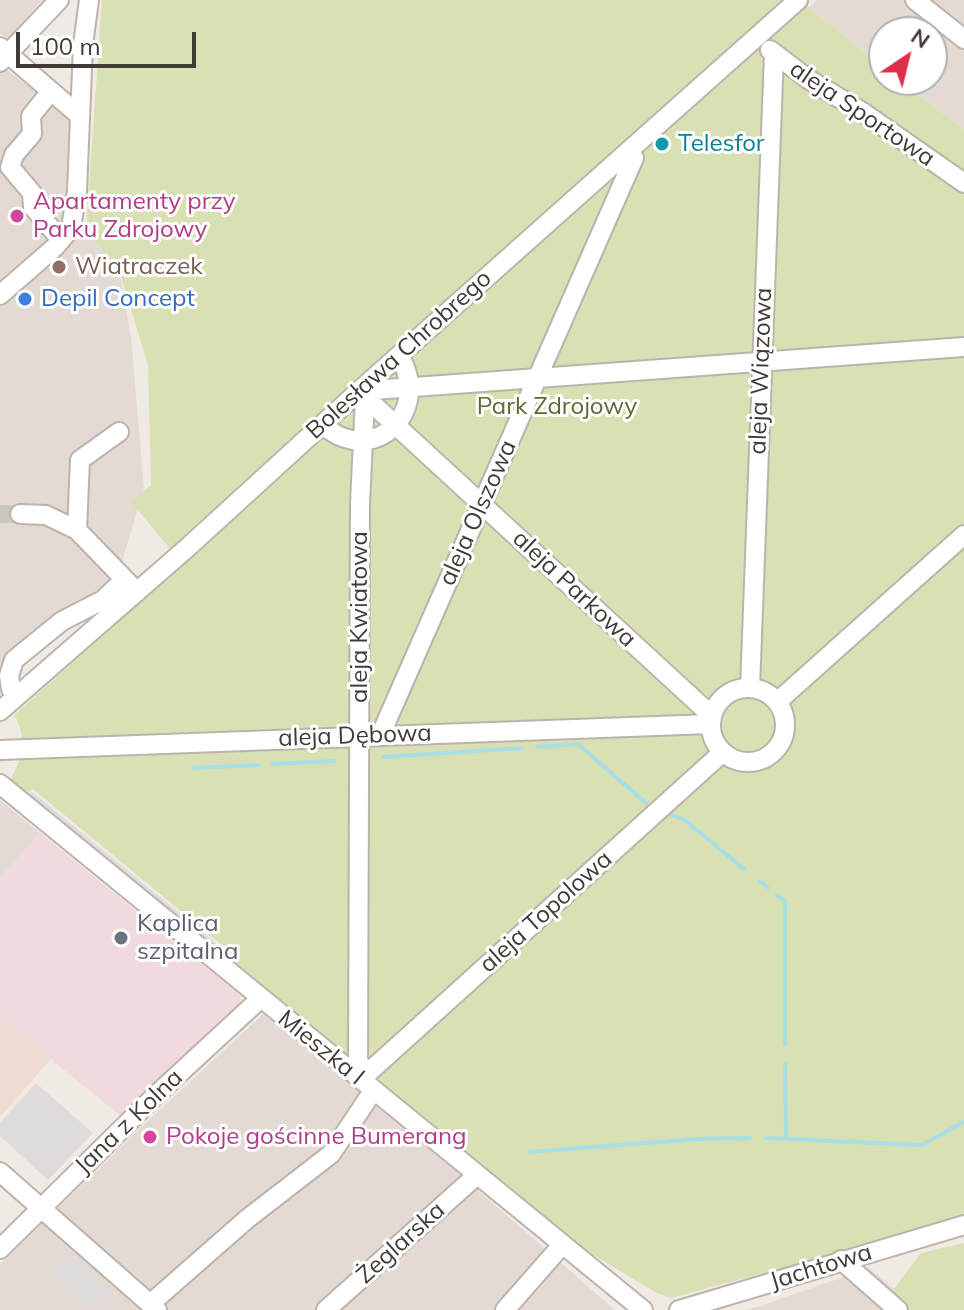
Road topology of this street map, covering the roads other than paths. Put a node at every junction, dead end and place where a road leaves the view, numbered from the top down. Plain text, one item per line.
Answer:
1 (59, 0) edge
2 (89, 0) edge
3 (798, 0) edge
4 (915, 0) edge
5 (964, 39) edge
6 (769, 48) joint
7 (3, 54) edge
8 (51, 91) junction
9 (80, 116) junction
10 (634, 158) dead end
11 (964, 183) edge
12 (61, 240) junction
13 (0, 295) edge
14 (964, 347) edge
15 (403, 363) dead end
16 (762, 363) junction
17 (539, 379) junction
18 (410, 387) junction
19 (369, 393) junction
20 (395, 425) junction
21 (329, 430) dead end
22 (119, 432) dead end
23 (361, 441) junction
24 (482, 504) junction
25 (20, 514) tunnel mouth
26 (77, 530) junction
27 (964, 535) edge
28 (130, 586) junction
29 (750, 688) junction
30 (16, 696) junction
31 (777, 702) junction
32 (0, 711) edge
33 (712, 720) junction
34 (359, 736) junction
35 (380, 736) junction
36 (0, 750) edge
37 (723, 752) junction
38 (0, 784) edge
39 (261, 998) junction
40 (371, 1082) junction
41 (0, 1172) edge
42 (477, 1175) junction
43 (40, 1209) junction
44 (964, 1225) edge
45 (562, 1245) junction
46 (0, 1249) edge
47 (841, 1260) junction
48 (154, 1307) edge
49 (326, 1310) edge
50 (505, 1310) edge
51 (643, 1310) edge
52 (679, 1310) edge
53 (898, 1310) edge

1 - 7 street
2 - 9 street
3 - 28 street, Bolesława Chrobrego
4 - 5 street
6 - 11 street, aleja Sportowa
6 - 16 street, aleja Wiązowa
7 - 8 street
8 - 9 street
8 - 12 street
9 - 12 street
10 - 17 street, aleja Olszowa
12 - 13 street
14 - 16 street
15 - 18 street
16 - 17 street
16 - 29 street, aleja Wiązowa
17 - 18 street
17 - 24 street, aleja Olszowa
18 - 19 street
18 - 20 street
19 - 20 street, aleja Parkowa
19 - 23 street, aleja Kwiatowa
20 - 23 street
20 - 24 street, aleja Parkowa
21 - 23 street
22 - 26 street
23 - 34 street, aleja Kwiatowa
24 - 33 street, aleja Parkowa
24 - 35 street, aleja Olszowa
25 - 26 street
26 - 28 street
27 - 31 street
28 - 30 street, Bolesława Chrobrego
28 - 30 street
29 - 31 street
29 - 33 street
30 - 32 street, Bolesława Chrobrego
31 - 37 street
33 - 35 street, aleja Dębowa
33 - 37 street
34 - 35 street, aleja Dębowa
34 - 36 street, aleja Dębowa
34 - 40 street, aleja Kwiatowa
37 - 40 street, aleja Topolowa
38 - 39 street, Mieszka I
39 - 40 street, Mieszka I
39 - 43 street, Jana z Kolna
40 - 42 street, Mieszka I
40 - 48 street, aleja Topolowa
41 - 43 street
42 - 45 street, Mieszka I
42 - 49 street, Żeglarska
43 - 46 street, Jana z Kolna
43 - 48 street
44 - 47 street, Jachtowa
45 - 50 street
45 - 51 street, Mieszka I
47 - 52 street, Jachtowa
47 - 53 street

